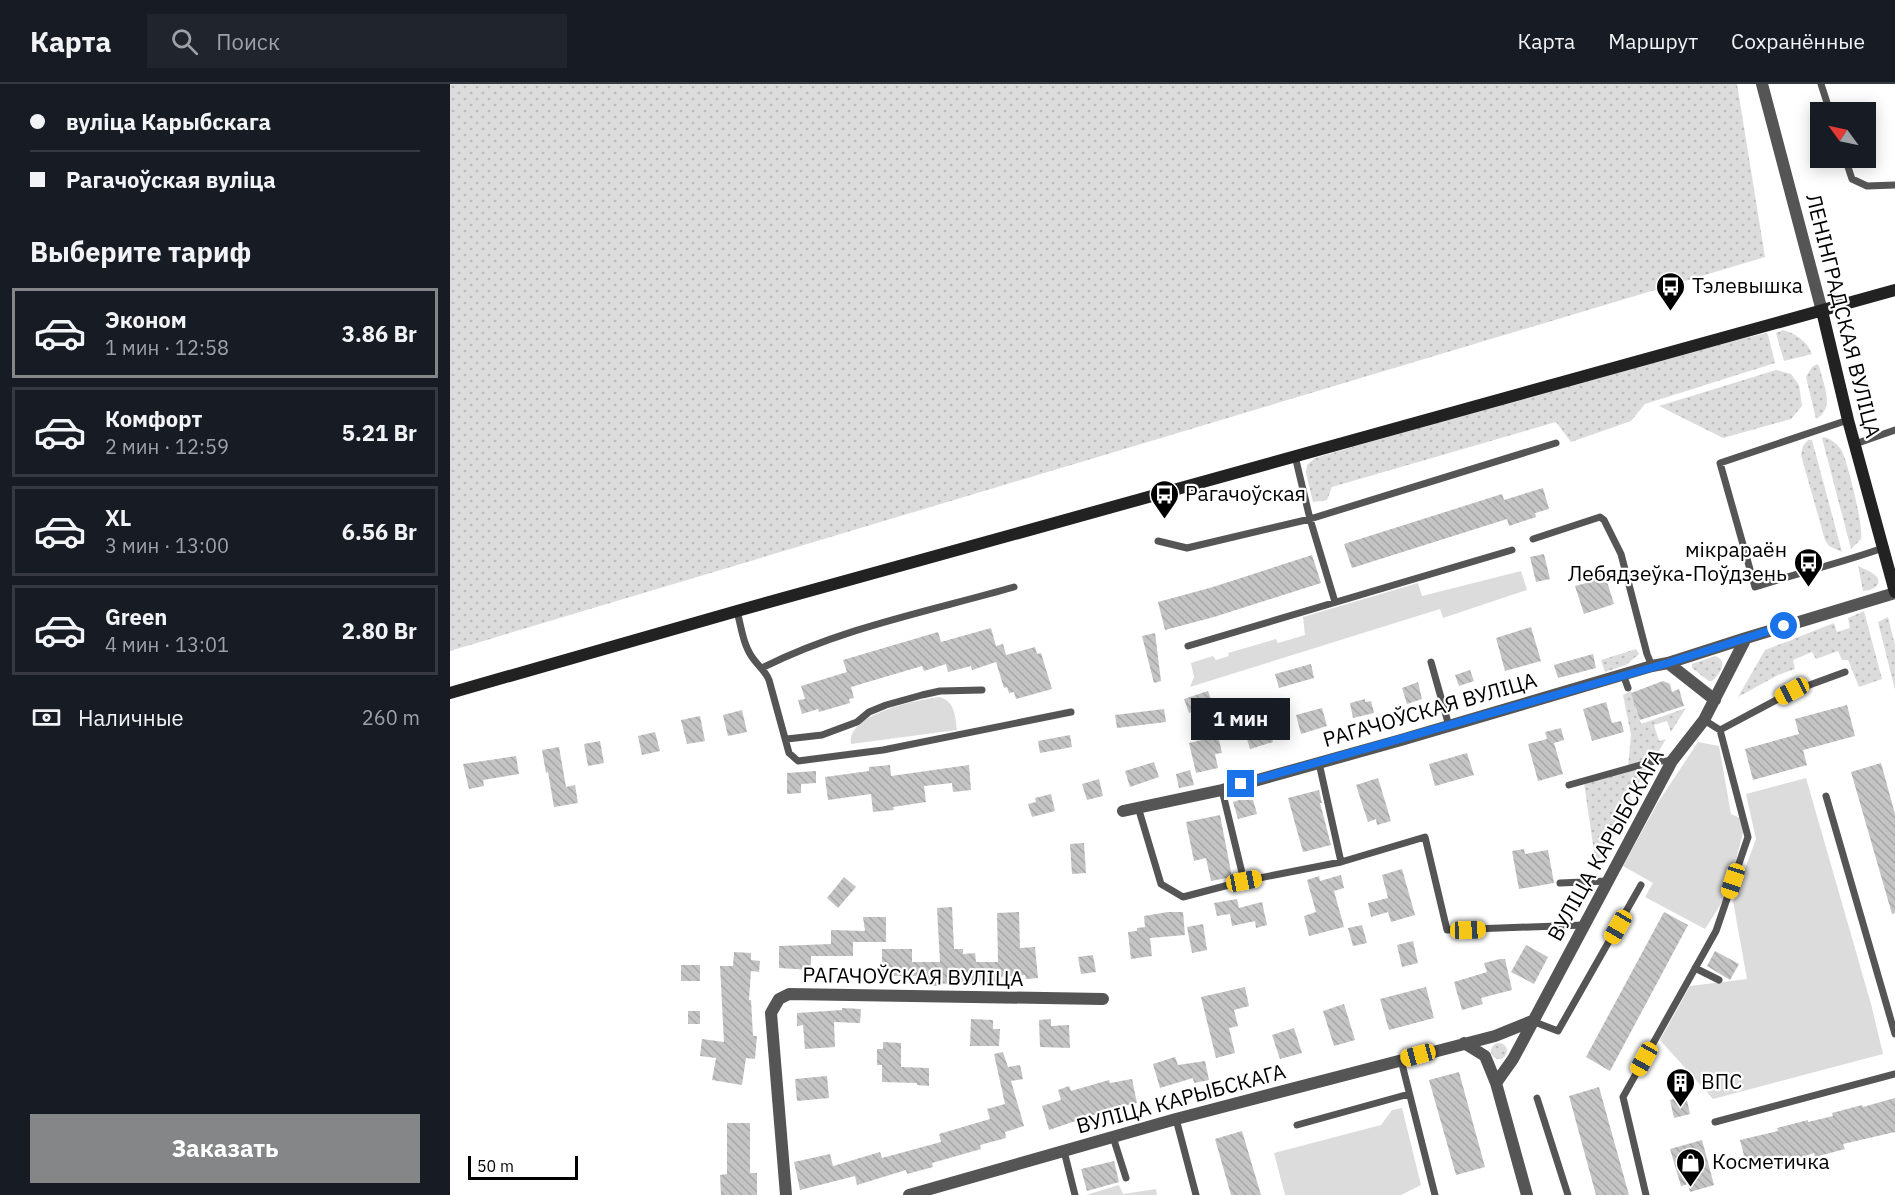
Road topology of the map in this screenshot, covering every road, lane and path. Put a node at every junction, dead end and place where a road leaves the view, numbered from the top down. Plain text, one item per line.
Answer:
1 (1762, 84) edge
2 (1821, 84) edge
3 (1827, 102) edge
4 (1848, 168) edge
5 (1895, 185) edge
6 (1895, 290) edge
7 (1822, 311) junction
8 (1848, 420) junction
9 (1895, 430) edge
10 (1556, 443) dead end
11 (1855, 444) junction
12 (1294, 456) junction
13 (1310, 519) junction
14 (1533, 539) dead end
15 (1158, 541) dead end
16 (1883, 548) junction
17 (1512, 550) dead end
18 (1014, 587) dead end
19 (1895, 593) edge
20 (1335, 602) junction
21 (737, 611) junction
22 (1746, 638) junction
23 (1188, 646) dead end
24 (1431, 662) dead end
25 (1668, 663) junction
26 (1652, 666) junction
27 (762, 668) junction
28 (1845, 672) dead end
29 (1623, 674) junction
30 (1628, 688) dead end
31 (982, 690) dead end
32 (450, 693) edge
33 (1714, 700) junction
34 (1071, 712) dead end
35 (1704, 720) junction
36 (1449, 726) junction
37 (1720, 730) junction
38 (787, 739) junction
39 (1672, 761) junction
40 (1319, 763) junction
41 (1569, 785) dead end
42 (1222, 790) junction
43 (1826, 796) dead end
44 (1138, 806) junction
45 (1123, 811) dead end
46 (1341, 862) junction
47 (1244, 881) junction
48 (1607, 881) junction
49 (1560, 883) dead end
50 (1641, 885) dead end
51 (1584, 926) junction
52 (1695, 968) junction
53 (1719, 980) dead end
54 (1102, 999) dead end
55 (1532, 1021) junction
56 (1895, 1034) edge
57 (1495, 1036) junction
58 (1464, 1043) junction
59 (1485, 1056) junction
60 (1513, 1059) junction
61 (1401, 1060) junction
62 (1895, 1074) edge
63 (1496, 1083) junction
64 (1409, 1094) junction
65 (1538, 1098) dead end
66 (1176, 1119) junction
67 (1715, 1122) dead end
68 (1297, 1125) dead end
69 (1113, 1137) junction
70 (1064, 1151) junction
71 (1126, 1178) dead end
72 (945, 1190) edge
73 (786, 1195) edge
74 (909, 1195) edge
75 (1075, 1195) edge
76 (1196, 1195) edge
77 (1435, 1195) edge
78 (1527, 1195) edge
79 (1568, 1195) edge
80 (1646, 1195) edge

1 - 7 street, ЛЕНІНГРАДСКАЯ ВУЛІЦА
2 - 3 lane
4 - 5 lane
6 - 7 main road
7 - 8 main road, ЛЕНІНГРАДСКАЯ ВУЛІЦА
7 - 12 main road
8 - 11 main road, ЛЕНІНГРАДСКАЯ ВУЛІЦА
8 - 16 lane
9 - 11 lane
10 - 13 lane
11 - 16 main road, ЛЕНІНГРАДСКАЯ ВУЛІЦА
12 - 13 lane
12 - 21 main road
13 - 15 lane
13 - 20 lane
14 - 26 lane
16 - 19 main road, ЛЕНІНГРАДСКАЯ ВУЛІЦА
17 - 20 lane
18 - 27 lane
19 - 22 street
20 - 23 lane
21 - 27 lane
21 - 32 main road
22 - 25 street, РАГАЧОЎСКАЯ ВУЛІЦА
22 - 33 street, ВУЛІЦА КАРЫБСКАГА
24 - 36 lane
25 - 26 street, РАГАЧОЎСКАЯ ВУЛІЦА
25 - 33 street
26 - 29 street, РАГАЧОЎСКАЯ ВУЛІЦА
27 - 38 lane
28 - 37 lane
29 - 30 lane
29 - 36 street, РАГАЧОЎСКАЯ ВУЛІЦА
31 - 38 lane
33 - 35 street, ВУЛІЦА КАРЫБСКАГА
34 - 38 lane
35 - 37 lane
35 - 39 street, ВУЛІЦА КАРЫБСКАГА
36 - 40 street, РАГАЧОЎСКАЯ ВУЛІЦА
37 - 52 lane
39 - 41 lane
39 - 48 street, ВУЛІЦА КАРЫБСКАГА
40 - 42 street, РАГАЧОЎСКАЯ ВУЛІЦА
40 - 46 lane
42 - 44 street, РАГАЧОЎСКАЯ ВУЛІЦА
42 - 47 lane
43 - 56 lane
44 - 45 street, РАГАЧОЎСКАЯ ВУЛІЦА
44 - 47 lane
46 - 47 lane
46 - 51 lane
48 - 49 lane
48 - 51 street, ВУЛІЦА КАРЫБСКАГА
50 - 55 lane
51 - 55 street, ВУЛІЦА КАРЫБСКАГА
52 - 53 lane
52 - 80 lane
54 - 73 street, РАГАЧОЎСКАЯ ВУЛІЦА
55 - 57 street, ВУЛІЦА КАРЫБСКАГА
55 - 60 street, ВУЛІЦА КАРЫБСКАГА
57 - 58 street, ВУЛІЦА КАРЫБСКАГА
57 - 59 street
57 - 60 street
58 - 59 street
58 - 61 street, ВУЛІЦА КАРЫБСКАГА
59 - 60 street
59 - 63 street
60 - 63 street, ВУЛІЦА КАРЫБСКАГА
61 - 64 lane
61 - 66 street, ВУЛІЦА КАРЫБСКАГА
62 - 67 lane
63 - 78 street
64 - 68 lane
64 - 77 lane
65 - 79 lane
66 - 69 street, ВУЛІЦА КАРЫБСКАГА
66 - 76 lane
69 - 70 street, ВУЛІЦА КАРЫБСКАГА
69 - 71 lane
70 - 72 street, ВУЛІЦА КАРЫБСКАГА
70 - 75 lane
72 - 74 street, ВУЛІЦА КАРЫБСКАГА

